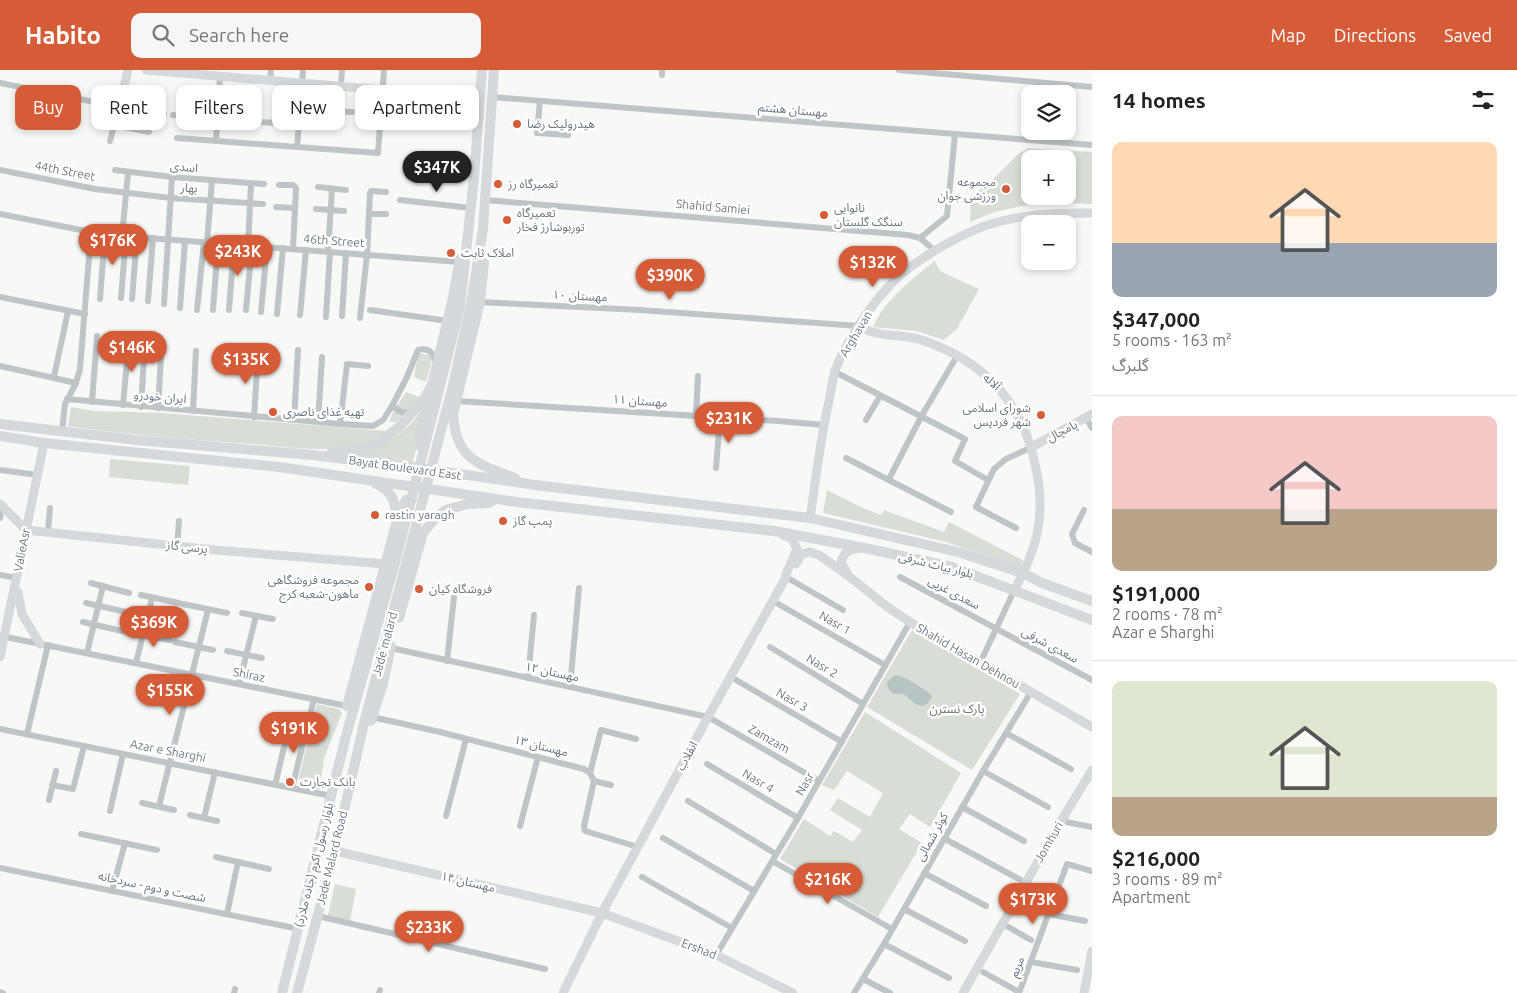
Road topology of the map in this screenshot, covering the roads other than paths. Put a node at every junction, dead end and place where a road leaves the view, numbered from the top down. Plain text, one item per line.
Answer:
1 (128, 70) edge
2 (146, 70) edge
3 (271, 70) edge
4 (303, 70) edge
5 (342, 70) edge
6 (384, 70) edge
7 (482, 70) edge
8 (494, 70) edge
9 (899, 70) edge
10 (205, 72) edge
11 (233, 74) edge
12 (250, 74) edge
13 (220, 76) junction
14 (270, 80) junction
15 (302, 82) junction
16 (0, 83) edge
17 (124, 85) edge
18 (219, 85) edge
19 (302, 85) edge
20 (332, 85) edge
21 (342, 85) edge
22 (382, 85) edge
23 (1092, 87) edge
24 (492, 97) junction
25 (479, 98) edge
26 (540, 101) junction
27 (91, 102) edge
28 (345, 111) edge
29 (352, 112) dead end
30 (173, 115) dead end
31 (176, 115) edge
32 (113, 130) edge
33 (139, 130) edge
34 (217, 130) edge
35 (298, 130) edge
36 (379, 130) edge
37 (477, 130) edge
38 (149, 132) dead end
39 (955, 134) junction
40 (568, 135) dead end
41 (177, 138) dead end
42 (110, 141) dead end
43 (216, 141) junction
44 (1092, 146) edge
45 (297, 147) junction
46 (0, 170) edge
47 (115, 170) dead end
48 (128, 173) junction
49 (172, 177) junction
50 (212, 180) junction
51 (252, 184) junction
52 (264, 184) dead end
53 (279, 185) dead end
54 (318, 187) dead end
55 (332, 189) junction
56 (346, 190) dead end
57 (386, 192) dead end
58 (126, 193) junction
59 (171, 198) junction
60 (400, 200) dead end
61 (485, 200) junction
62 (210, 201) junction
63 (251, 203) junction
64 (263, 204) dead end
65 (276, 207) dead end
66 (295, 208) junction
67 (471, 208) junction
68 (316, 209) dead end
69 (330, 210) junction
70 (344, 211) dead end
71 (1092, 213) edge
72 (0, 214) edge
73 (369, 214) junction
74 (386, 214) dead end
75 (469, 226) junction
76 (483, 228) junction
77 (91, 232) junction
78 (105, 234) junction
79 (124, 236) junction
80 (137, 237) junction
81 (153, 238) junction
82 (920, 238) junction
83 (169, 240) junction
84 (185, 241) junction
85 (205, 242) junction
86 (218, 243) junction
87 (234, 245) junction
88 (250, 246) junction
89 (267, 247) junction
90 (283, 248) junction
91 (293, 249) junction
92 (306, 250) junction
93 (935, 251) junction
94 (329, 252) junction
95 (346, 253) junction
96 (367, 255) junction
97 (459, 262) junction
98 (0, 297) edge
99 (121, 298) dead end
100 (100, 299) dead end
101 (132, 299) dead end
102 (148, 301) dead end
103 (480, 302) junction
104 (164, 304) dead end
105 (180, 308) dead end
106 (197, 310) dead end
107 (213, 310) dead end
108 (229, 310) dead end
109 (246, 310) dead end
110 (370, 310) dead end
111 (68, 311) junction
112 (261, 312) dead end
113 (85, 314) junction
114 (277, 314) dead end
115 (300, 315) dead end
116 (342, 316) dead end
117 (326, 317) dead end
118 (360, 318) dead end
119 (448, 321) junction
120 (859, 326) junction
121 (97, 336) dead end
122 (129, 339) dead end
123 (145, 340) dead end
124 (162, 341) dead end
125 (298, 350) dead end
126 (196, 351) dead end
127 (258, 354) dead end
128 (957, 356) junction
129 (322, 357) dead end
130 (0, 366) edge
131 (368, 366) dead end
132 (437, 366) junction
133 (839, 374) dead end
134 (698, 376) dead end
135 (54, 377) junction
136 (76, 382) junction
137 (436, 384) junction
138 (880, 396) junction
139 (67, 399) junction
140 (456, 401) junction
141 (92, 402) junction
142 (123, 405) junction
143 (141, 406) junction
144 (392, 406) junction
145 (158, 408) junction
146 (193, 411) junction
147 (412, 413) junction
148 (453, 414) junction
149 (254, 416) junction
150 (696, 416) junction
151 (1089, 416) edge
152 (720, 417) junction
153 (921, 417) junction
154 (294, 420) junction
155 (866, 420) dead end
156 (318, 422) junction
157 (0, 424) edge
158 (340, 424) junction
159 (824, 426) junction
160 (1092, 428) edge
161 (62, 431) junction
162 (0, 436) edge
163 (120, 438) junction
164 (136, 440) junction
165 (44, 444) junction
166 (1032, 447) junction
167 (120, 450) junction
168 (135, 452) junction
169 (312, 455) junction
170 (846, 458) dead end
171 (716, 468) dead end
172 (0, 470) edge
173 (38, 475) junction
174 (367, 479) junction
175 (888, 479) junction
176 (988, 480) junction
177 (535, 485) junction
178 (496, 499) junction
179 (1, 505) edge
180 (50, 508) dead end
181 (1084, 510) dead end
182 (951, 512) dead end
183 (0, 518) edge
184 (810, 518) junction
185 (179, 521) dead end
186 (396, 526) junction
187 (1016, 528) dead end
188 (26, 530) junction
189 (774, 531) junction
190 (48, 532) junction
191 (423, 533) junction
192 (177, 546) junction
193 (865, 548) junction
194 (1092, 552) edge
195 (390, 563) junction
196 (1002, 566) junction
197 (0, 574) edge
198 (1027, 576) junction
199 (786, 577) junction
200 (850, 577) junction
201 (900, 577) dead end
202 (17, 578) junction
203 (91, 583) dead end
204 (998, 584) junction
205 (103, 586) junction
206 (579, 588) dead end
207 (1014, 591) junction
208 (130, 593) dead end
209 (141, 596) dead end
210 (454, 597) dead end
211 (1030, 597) junction
212 (152, 598) junction
213 (773, 601) junction
214 (1092, 601) edge
215 (86, 603) dead end
216 (98, 606) junction
217 (208, 610) junction
218 (843, 610) dead end
219 (126, 612) dead end
220 (227, 613) dead end
221 (242, 613) dead end
222 (534, 614) dead end
223 (256, 616) junction
224 (274, 619) dead end
225 (1092, 620) edge
226 (83, 622) dead end
227 (910, 622) junction
228 (94, 624) junction
229 (997, 629) junction
230 (122, 630) dead end
231 (131, 633) dead end
232 (143, 635) junction
233 (2, 636) edge
234 (44, 644) junction
235 (198, 646) junction
236 (391, 648) junction
237 (770, 648) dead end
238 (213, 650) dead end
239 (227, 651) dead end
240 (87, 653) junction
241 (246, 655) junction
242 (0, 657) edge
243 (262, 658) dead end
244 (447, 660) junction
245 (136, 663) junction
246 (980, 663) junction
247 (886, 665) junction
248 (191, 674) junction
249 (731, 677) junction
250 (528, 678) junction
251 (1092, 680) edge
252 (239, 684) junction
253 (570, 687) junction
254 (1030, 692) junction
255 (314, 699) junction
256 (863, 704) junction
257 (347, 706) junction
258 (708, 717) junction
259 (291, 718) dead end
260 (368, 720) junction
261 (1092, 727) edge
262 (0, 729) edge
263 (1006, 732) junction
264 (27, 734) junction
265 (346, 736) junction
266 (466, 739) junction
267 (636, 739) dead end
268 (842, 742) junction
269 (84, 746) junction
270 (123, 754) junction
271 (538, 757) junction
272 (170, 763) junction
273 (707, 764) dead end
274 (1072, 769) dead end
275 (1092, 770) edge
276 (56, 771) dead end
277 (983, 771) junction
278 (215, 772) junction
279 (590, 774) junction
280 (594, 781) junction
281 (819, 781) junction
282 (52, 785) junction
283 (276, 785) junction
284 (611, 785) dead end
285 (1087, 786) edge
286 (292, 788) junction
287 (331, 796) junction
288 (49, 800) dead end
289 (688, 801) dead end
290 (142, 803) dead end
291 (159, 806) junction
292 (962, 806) junction
293 (1048, 807) dead end
294 (174, 810) dead end
295 (110, 811) dead end
296 (190, 814) dead end
297 (446, 816) dead end
298 (204, 818) junction
299 (798, 818) junction
300 (217, 821) dead end
301 (1061, 821) junction
302 (520, 826) dead end
303 (1092, 827) edge
304 (81, 834) dead end
305 (663, 838) dead end
306 (945, 839) junction
307 (1024, 841) dead end
308 (125, 843) junction
309 (638, 847) junction
310 (157, 850) dead end
311 (334, 851) junction
312 (776, 854) junction
313 (216, 857) dead end
314 (238, 862) junction
315 (774, 862) dead end
316 (0, 868) edge
317 (269, 869) dead end
318 (1092, 870) edge
319 (924, 873) junction
320 (642, 877) dead end
321 (1026, 884) junction
322 (112, 891) junction
323 (754, 891) junction
324 (1054, 898) junction
325 (986, 906) dead end
326 (904, 909) junction
327 (602, 913) junction
328 (227, 914) junction
329 (1049, 914) junction
330 (318, 916) junction
331 (1085, 921) dead end
332 (1003, 924) junction
333 (732, 928) junction
334 (299, 929) junction
335 (892, 929) junction
336 (1031, 940) dead end
337 (965, 941) dead end
338 (884, 944) junction
339 (1092, 951) edge
340 (716, 955) junction
341 (1031, 962) junction
342 (545, 969) dead end
343 (1077, 970) dead end
344 (983, 972) dead end
345 (863, 978) junction
346 (949, 978) dead end
347 (566, 992) edge
348 (282, 993) edge
349 (297, 993) edge
350 (793, 993) edge
351 (854, 993) edge
352 (890, 993) edge
353 (963, 993) edge
354 (1019, 993) edge
355 (1084, 993) edge

1 - 17 street
2 - 10 street
3 - 14 street
4 - 15 street
5 - 21 street
6 - 22 street
7 - 25 main road
8 - 24 main road
9 - 23 street
10 - 13 street
11 - 12 street
11 - 13 street
12 - 14 street
13 - 18 street
14 - 15 street
15 - 19 street
15 - 20 street
16 - 27 street
24 - 26 street, مهستان هشتم
24 - 61 main road
26 - 39 street, مهستان هشتم
26 - 40 street
28 - 29 street
30 - 31 street
32 - 42 street
33 - 38 street
34 - 43 street
35 - 45 street
36 - 45 street
37 - 67 main road
39 - 44 street, مهستان هشتم
39 - 82 street
41 - 43 street
43 - 45 street
46 - 58 street, 44th Street
47 - 48 street, اسدی
48 - 49 street, اسدی
48 - 58 street
49 - 50 street, اسدی
49 - 59 street
50 - 51 street, اسدی
50 - 62 street
51 - 52 street, اسدی
51 - 63 street
53 - 66 street
54 - 55 street
55 - 56 street
55 - 69 street
57 - 73 street
58 - 59 street, بهار
58 - 79 street
59 - 62 street, بهار
59 - 83 street
60 - 67 street
61 - 76 main road
61 - 82 street, Shahid Samiei
62 - 63 street, بهار
62 - 85 street
63 - 64 street, بهار
63 - 88 street
65 - 66 street
66 - 91 street
67 - 75 main road
68 - 69 street
69 - 70 street
69 - 94 street
71 - 93 street, Arghavan
72 - 77 street, 46th Street
73 - 74 street
73 - 96 street
75 - 97 main road
75 - 137 main road
76 - 103 main road
76 - 260 main road, Jade malard
77 - 78 street, 46th Street
77 - 113 street
78 - 79 street, 46th Street
78 - 100 street
79 - 80 street, 46th Street
79 - 99 street
80 - 81 street, 46th Street
80 - 101 street
81 - 83 street, 46th Street
81 - 102 street
82 - 93 street
83 - 84 street, 46th Street
83 - 104 street
84 - 85 street, 46th Street
84 - 105 street
85 - 86 street, 46th Street
85 - 106 street
86 - 87 street, 46th Street
86 - 107 street
87 - 88 street, 46th Street
87 - 108 street
88 - 89 street, 46th Street
88 - 109 street
89 - 90 street, 46th Street
89 - 112 street
90 - 91 street, 46th Street
90 - 114 street
91 - 92 street, 46th Street
92 - 94 street, 46th Street
92 - 115 street
93 - 120 street, Arghavan
94 - 95 street, 46th Street
94 - 117 street
95 - 96 street, 46th Street
95 - 116 street
96 - 97 street, 46th Street
96 - 118 street
97 - 119 main road
98 - 111 street
103 - 120 street, مهستان ۱۰
103 - 140 main road
110 - 119 street
111 - 113 street
111 - 135 street
113 - 136 street
119 - 132 main road
120 - 128 street, آلاله
120 - 159 street, Arghavan
121 - 141 street
122 - 142 street
123 - 143 street
124 - 145 street
125 - 154 street
126 - 146 street
127 - 149 street
128 - 153 street
128 - 166 street, آلاله
129 - 156 street
130 - 135 street
131 - 158 street
132 - 137 main road
132 - 144 street
133 - 138 street
134 - 150 street
135 - 136 street
136 - 139 street
137 - 147 main road
137 - 148 main road
137 - 195 main road
138 - 153 street
138 - 155 street
139 - 141 street, ایران خودرو
139 - 161 street
140 - 148 main road
140 - 150 street, مهستان ۱۱
141 - 142 street, ایران خودرو
142 - 143 street, ایران خودرو
143 - 145 street, ایران خودرو
144 - 147 street
144 - 158 street, ایران خودرو
145 - 146 street, ایران خودرو
146 - 149 street, ایران خودرو
147 - 169 main road
148 - 177 main road
149 - 154 street, ایران خودرو
150 - 152 street, مهستان ۱۱
151 - 160 street
151 - 166 street, پامچال
152 - 159 street, مهستان ۱۱
152 - 171 street
153 - 175 street
153 - 176 street
154 - 156 street, ایران خودرو
156 - 158 street, ایران خودرو
157 - 161 main road, Bayat Boulevard East
159 - 184 street, Arghavan
161 - 163 main road, Bayat Boulevard East
162 - 165 main road, Bayat Boulevard East
163 - 164 main road, Bayat Boulevard East
163 - 167 main road
164 - 168 main road
164 - 169 main road, Bayat Boulevard East
165 - 167 main road, Bayat Boulevard East
165 - 173 street, ValieAsr
166 - 176 street
166 - 198 street, آلاله
167 - 168 main road, Bayat Boulevard East
168 - 174 main road, Bayat Boulevard East
169 - 177 main road, Bayat Boulevard East
170 - 175 street
172 - 173 street
173 - 188 street, ValieAsr
174 - 178 main road, Bayat Boulevard East
174 - 186 main road
175 - 182 street
176 - 187 street
177 - 184 main road, Bayat Boulevard East
178 - 189 main road, Bayat Boulevard East
178 - 191 main road
179 - 183 street
179 - 188 street
180 - 190 street
181 - 194 street
184 - 196 main road, بلوار بیات شرقی
185 - 192 street
186 - 191 main road
186 - 195 main road
188 - 190 street, پرسی گاز
188 - 202 street, ValieAsr
189 - 193 main road, بلوار بیات شرقی
189 - 199 street, انقلاب
190 - 192 street, پرسی گاز
191 - 236 main road
192 - 195 street, پرسی گاز
193 - 200 street
193 - 204 main road, بلوار بیات شرقی
195 - 257 main road
195 - 265 main road, بلوار رسول اکرم (جاده ملارد)
196 - 198 main road, بلوار بیات شرقی
196 - 204 main road
197 - 202 street
198 - 207 street, آلاله
198 - 211 main road
198 - 214 main road, بلوار بیات شرقی
199 - 200 street, Shahid Hasan Dehnou
199 - 213 street, انقلاب
199 - 218 street
200 - 227 street, Shahid Hasan Dehnou
201 - 229 street, سعدی غربی
202 - 233 street, ValieAsr
202 - 234 street
203 - 205 street
204 - 207 main road, بلوار بیات شرقی
205 - 208 street
205 - 216 street
206 - 253 street
207 - 211 main road, بلوار بیات شرقی
207 - 229 street
209 - 212 street
210 - 244 street
211 - 225 main road, بلوار بیات شرقی
212 - 217 street
212 - 232 street
213 - 247 street, Nasr 1
213 - 249 street, انقلاب
215 - 216 street
216 - 219 street
216 - 228 street
217 - 220 street
217 - 235 street
221 - 223 street
222 - 250 street
223 - 224 street
223 - 241 street
226 - 228 street
227 - 246 street, Shahid Hasan Dehnou
227 - 247 street, Nasr
228 - 230 street
228 - 240 street
229 - 246 street
229 - 251 street, سعدی شرقی
231 - 232 street
232 - 235 street
232 - 245 street
233 - 234 street, Shiraz
233 - 242 street, ValieAsr
234 - 240 street, Shiraz
234 - 264 street
235 - 238 street
235 - 248 street
236 - 244 street, مهستان ۱۲
236 - 260 main road
237 - 256 street, Nasr 2
239 - 241 street
240 - 245 street, Shiraz
241 - 243 street
241 - 252 street
244 - 250 street, مهستان ۱۲
245 - 248 street, Shiraz
246 - 254 street, Shahid Hasan Dehnou
247 - 256 street, Nasr
248 - 252 street, Shiraz
248 - 272 street
249 - 258 street, انقلاب
249 - 268 street, Nasr 3
250 - 253 street, مهستان ۱۲
252 - 255 street, Shiraz
253 - 258 street, مهستان ۱۲
254 - 261 street, Shahid Hasan Dehnou
254 - 263 street, کوثر شمالی
255 - 257 street, Shiraz
255 - 286 street
256 - 268 street, Nasr
257 - 265 main road
258 - 281 street, Zamzam
258 - 309 street, انقلاب
259 - 283 street
260 - 266 street, مهستان ۱۳
260 - 311 main road, Jade Malard Road
262 - 264 street, Azar e Sharghi
263 - 274 street
263 - 277 street, کوثر شمالی
264 - 269 street, Azar e Sharghi
265 - 287 main road, بلوار رسول اکرم (جاده ملارد)
266 - 271 street, مهستان ۱۳
266 - 297 street
267 - 279 street
268 - 281 street, Nasr
269 - 270 street, Azar e Sharghi
269 - 282 street
270 - 272 street, Azar e Sharghi
270 - 295 street
271 - 279 street, مهستان ۱۳
271 - 302 street
272 - 278 street, Azar e Sharghi
272 - 291 street
273 - 299 street, Nasr 4
275 - 285 street, Jomhuri
276 - 282 street
277 - 292 street, کوثر شمالی
277 - 293 street
278 - 283 street, Azar e Sharghi
278 - 298 street
279 - 280 street
280 - 284 street
280 - 309 street
281 - 299 street, Nasr
282 - 288 street
283 - 286 street, Azar e Sharghi
285 - 301 street, Jomhuri
286 - 287 street, Azar e Sharghi
287 - 334 main road, بلوار رسول اکرم (جاده ملارد)
289 - 312 street
290 - 291 street
291 - 294 street
292 - 306 street, کوثر شمالی
292 - 307 street
296 - 298 street
298 - 300 street
299 - 312 street, Nasr
301 - 303 street
301 - 321 street, Jomhuri
304 - 308 street
305 - 323 street
306 - 319 street, کوثر شمالی
306 - 321 street
308 - 310 street
308 - 322 street
309 - 327 street, انقلاب
311 - 327 street, مهستان ۱۴
311 - 330 main road, Jade Malard Road
312 - 323 street, Nasr
313 - 314 street
314 - 317 street
314 - 328 street
315 - 335 street
316 - 322 street, شصت و دوم - سردخانه
318 - 324 street, مریم
319 - 325 street
319 - 326 street, کوثر شمالی
320 - 333 street
321 - 324 street
321 - 332 street, Jomhuri
322 - 328 street, شصت و دوم - سردخانه
323 - 333 street, Nasr
324 - 329 street, مریم
326 - 335 street, کوثر شمالی
326 - 337 street
327 - 340 street, Ershad
327 - 347 street, انقلاب
328 - 334 street, شصت و دوم - سردخانه
329 - 331 street
329 - 341 street, مریم
330 - 342 street
330 - 349 main road, Jade Malard Road
332 - 336 street
332 - 353 street, Jomhuri
333 - 340 street, Nasr
334 - 348 main road, بلوار رسول اکرم (جاده ملارد)
335 - 338 street, کوثر شمالی
338 - 345 street, کوثر شمالی
338 - 346 street
339 - 355 street
340 - 350 street, Ershad
341 - 343 street
341 - 354 street, مریم
344 - 354 street
345 - 351 street, کوثر شمالی
345 - 352 street

